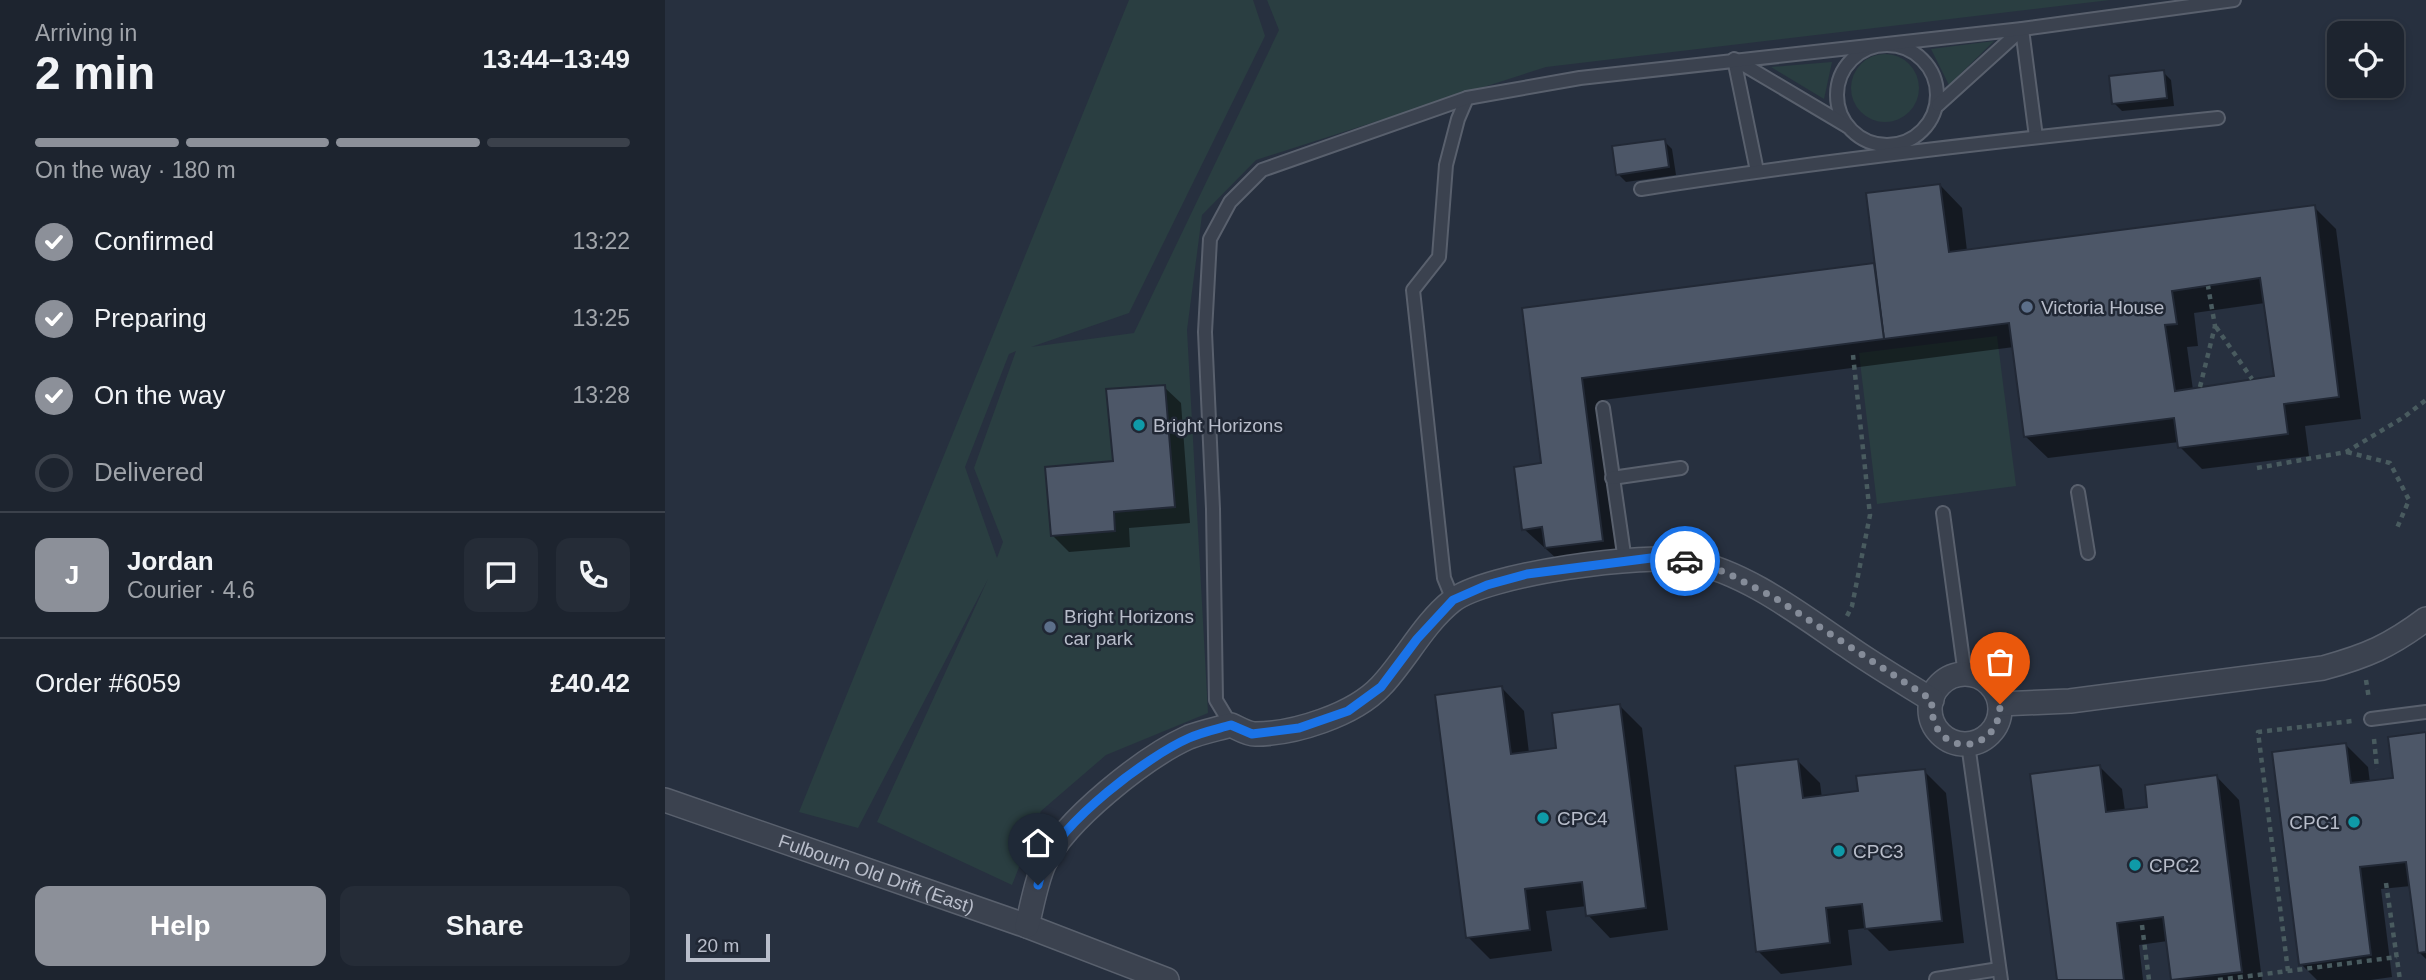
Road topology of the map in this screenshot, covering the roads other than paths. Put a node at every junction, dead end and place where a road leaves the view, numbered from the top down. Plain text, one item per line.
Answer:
1 (2234, 0) edge
2 (2022, 29) junction
3 (1872, 46) junction
4 (1734, 59) junction
5 (1467, 98) junction
6 (1938, 105) junction
7 (2218, 118) dead end
8 (1847, 126) junction
9 (2036, 137) junction
10 (1757, 171) junction
11 (1641, 189) dead end
12 (1603, 408) dead end
13 (1681, 468) dead end
14 (1612, 478) junction
15 (2078, 492) dead end
16 (1943, 513) dead end
17 (2088, 553) dead end
18 (1625, 561) junction
19 (1453, 600) junction
20 (2426, 619) edge
21 (1965, 675) junction
22 (1932, 700) junction
23 (2000, 704) junction
24 (2426, 712) edge
25 (2371, 719) road end
26 (1231, 725) junction
27 (1968, 744) junction
28 (665, 800) edge
29 (1027, 926) junction
30 (2000, 974) edge
31 (1936, 979) edge
32 (1167, 980) edge

1 - 2 lane
2 - 3 lane
2 - 6 lane
2 - 9 lane
3 - 4 lane
3 - 6 lane
3 - 8 lane
4 - 5 lane
4 - 8 lane
4 - 10 lane
5 - 19 lane
5 - 26 lane
6 - 8 lane
7 - 9 lane
9 - 10 lane
10 - 11 lane
12 - 14 lane
13 - 14 lane
14 - 18 lane
15 - 17 lane
16 - 21 lane
18 - 19 street
18 - 22 street
19 - 26 street
20 - 23 street
21 - 22 street
21 - 23 street
22 - 27 street
23 - 27 street
24 - 25 lane
26 - 29 street
27 - 30 lane
28 - 29 street, Fulbourn Old Drift (East)
29 - 32 street, Fulbourn Old Drift (East)
30 - 31 lane

